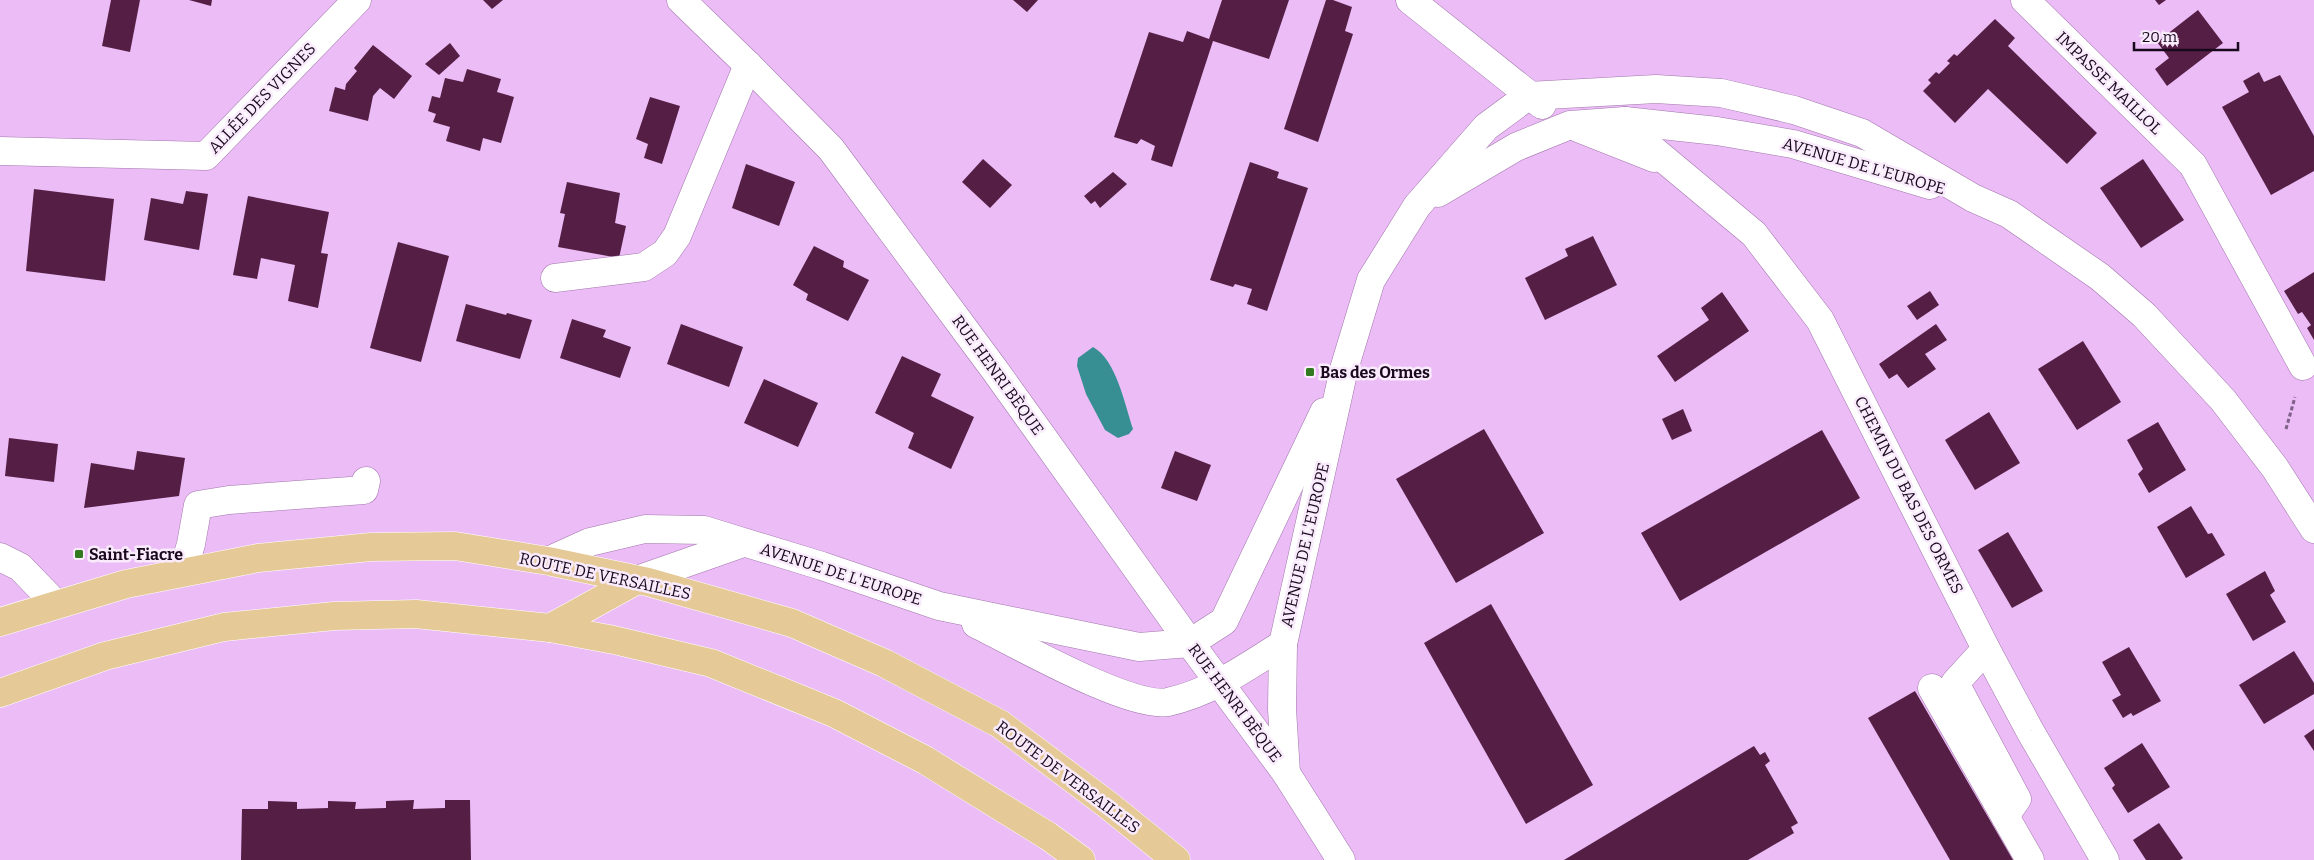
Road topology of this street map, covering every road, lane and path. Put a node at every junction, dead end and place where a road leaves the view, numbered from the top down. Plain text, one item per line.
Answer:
1 (357, 0) edge
2 (681, 0) edge
3 (1410, 0) edge
4 (2025, 0) edge
5 (748, 64) junction
6 (1691, 90) junction
7 (1528, 96) junction
8 (1625, 121) junction
9 (1570, 125) junction
10 (0, 151) edge
11 (1670, 164) junction
12 (1972, 198) junction
13 (1417, 206) junction
14 (555, 278) dead end
15 (2303, 366) joint
16 (1344, 369) junction
17 (2275, 468) junction
18 (366, 481) dead end
19 (2314, 529) edge
20 (743, 543) junction
21 (0, 557) edge
22 (548, 561) junction
23 (183, 571) junction
24 (636, 580) junction
25 (56, 604) junction
26 (939, 606) junction
27 (0, 622) edge
28 (550, 628) junction
29 (1190, 643) junction
30 (1283, 644) junction
31 (1986, 649) junction
32 (1220, 683) junction
33 (1932, 688) dead end
34 (0, 693) edge
35 (1286, 773) junction
36 (2005, 816) junction
37 (1081, 860) edge
38 (1176, 860) edge
39 (1341, 860) edge
40 (2030, 860) edge
41 (2105, 860) edge

1 - 10 street, ALLÉE DES VIGNES
2 - 5 street, RUE HENRI BÈQUE
3 - 7 street, CHEMIN DU BAS DES ORMES
4 - 15 street, IMPASSE MAILLOL
5 - 14 street
5 - 29 street, RUE HENRI BÈQUE
6 - 7 street, AVENUE DE L'EUROPE
6 - 8 street
6 - 12 street, AVENUE DE L'EUROPE
7 - 9 street, CHEMIN DU BAS DES ORMES
7 - 13 street, AVENUE DE L'EUROPE
8 - 9 street, AVENUE DE L'EUROPE
8 - 11 street, CHEMIN DU BAS DES ORMES
8 - 12 street, AVENUE DE L'EUROPE
9 - 11 street, CHEMIN DU BAS DES ORMES
9 - 13 street, AVENUE DE L'EUROPE
11 - 31 street, CHEMIN DU BAS DES ORMES
12 - 17 street, AVENUE DE L'EUROPE
13 - 16 street, AVENUE DE L'EUROPE
15 - 17 path
16 - 29 street, AVENUE DE L'EUROPE
16 - 30 street, AVENUE DE L'EUROPE
17 - 19 street, AVENUE DE L'EUROPE
18 - 23 street
20 - 22 street, AVENUE DE L'EUROPE
20 - 24 street, AVENUE DE L'EUROPE
20 - 26 street, AVENUE DE L'EUROPE
21 - 25 street
22 - 23 main road, ROUTE DE VERSAILLES
22 - 24 main road, ROUTE DE VERSAILLES
23 - 25 main road, ROUTE DE VERSAILLES
24 - 28 main road
24 - 38 main road, ROUTE DE VERSAILLES
25 - 27 main road, ROUTE DE VERSAILLES
26 - 29 street, AVENUE DE L'EUROPE
26 - 32 street, AVENUE DE L'EUROPE
28 - 34 main road
28 - 37 main road
29 - 32 street, RUE HENRI BÈQUE
30 - 32 street, AVENUE DE L'EUROPE
30 - 35 street, RUE HENRI BÈQUE
31 - 36 street
31 - 41 street, CHEMIN DU BAS DES ORMES
32 - 35 street, RUE HENRI BÈQUE
33 - 36 street
35 - 39 street, RUE HENRI BÈQUE
36 - 40 street

